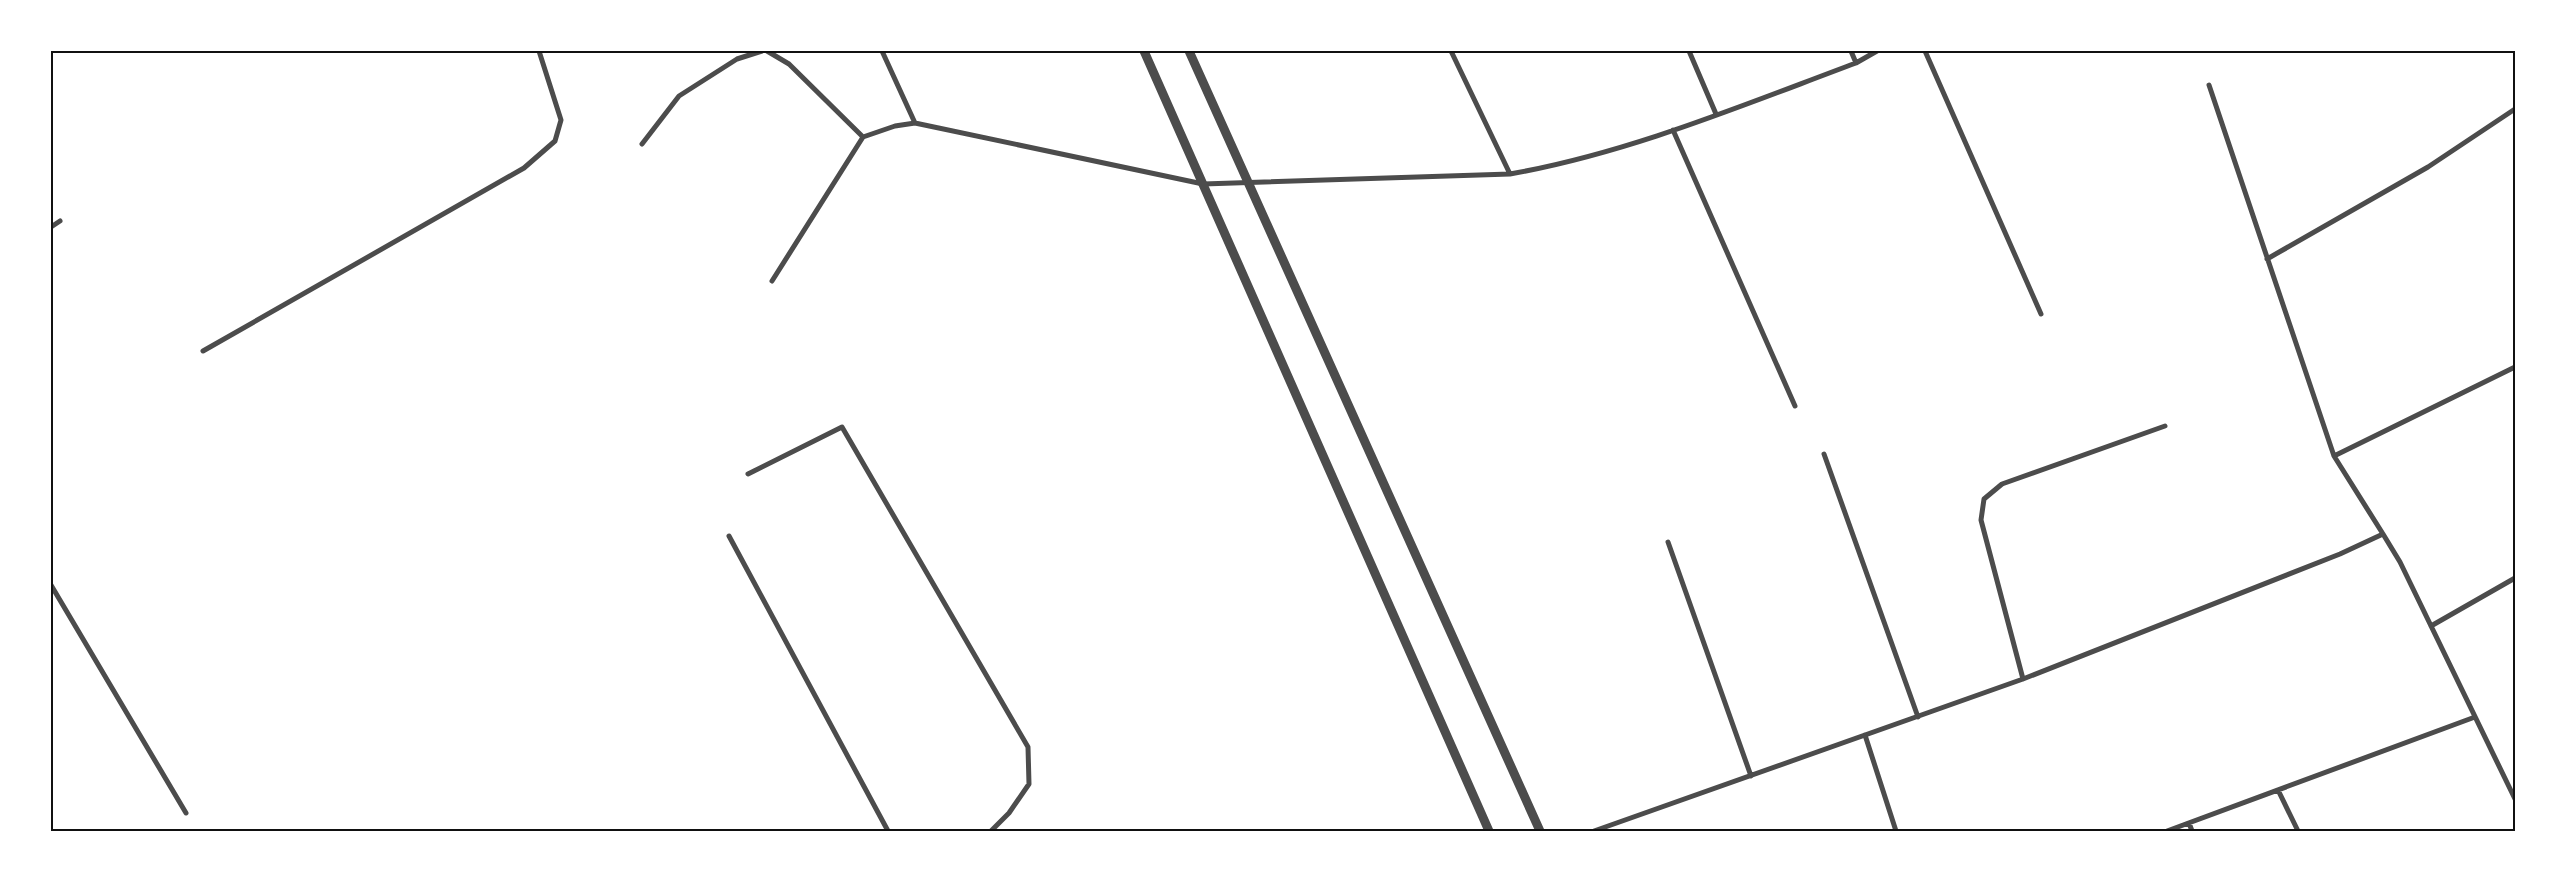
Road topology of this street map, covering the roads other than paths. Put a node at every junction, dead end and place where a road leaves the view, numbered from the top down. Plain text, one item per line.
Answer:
1 (539, 51) edge
2 (762, 51) edge
3 (767, 51) edge
4 (882, 51) edge
5 (1144, 51) edge
6 (1189, 51) edge
7 (1451, 51) edge
8 (1689, 51) edge
9 (1851, 51) edge
10 (1877, 51) edge
11 (1926, 51) edge
12 (1856, 63) junction
13 (2209, 85) dead end
14 (2515, 109) edge
15 (1716, 114) junction
16 (915, 123) junction
17 (1673, 130) junction
18 (863, 138) junction
19 (642, 144) dead end
20 (1510, 174) junction
21 (1248, 182) junction
22 (1203, 184) junction
23 (60, 222) dead end
24 (51, 227) edge
25 (2267, 259) junction
26 (772, 281) dead end
27 (2041, 314) dead end
28 (203, 351) dead end
29 (2515, 367) edge
30 (1795, 406) dead end
31 (2165, 426) dead end
32 (1824, 454) dead end
33 (2334, 456) junction
34 (748, 474) dead end
35 (2382, 534) junction
36 (729, 536) dead end
37 (1668, 542) dead end
38 (2515, 578) edge
39 (51, 586) edge
40 (2431, 626) junction
41 (2023, 679) junction
42 (1918, 716) junction
43 (2475, 717) junction
44 (1865, 735) junction
45 (1750, 776) junction
46 (2278, 790) junction
47 (2515, 799) edge
48 (186, 813) dead end
49 (2189, 823) junction
50 (888, 831) edge
51 (991, 831) edge
52 (1489, 831) edge
53 (1540, 831) edge
54 (1594, 831) edge
55 (1896, 831) edge
56 (2167, 831) edge
57 (2192, 831) edge
58 (2298, 831) edge

1 - 28 street
2 - 19 street
3 - 18 street
4 - 16 street
5 - 22 street
6 - 21 street
7 - 20 street
8 - 15 street
9 - 12 street
10 - 12 street
11 - 27 street
12 - 15 street
13 - 25 street
14 - 25 street
15 - 17 street
16 - 18 street
16 - 22 street
17 - 20 street
17 - 30 street
18 - 26 street
20 - 21 street
21 - 22 street
21 - 53 street
22 - 52 street
23 - 24 street
25 - 33 street
29 - 33 street
31 - 41 street
32 - 42 street
33 - 35 street
34 - 51 street
35 - 40 street
35 - 41 street
36 - 50 street
37 - 45 street
38 - 40 street
39 - 48 street
40 - 43 street
41 - 42 street
42 - 44 street
43 - 46 street
43 - 47 street
44 - 45 street
44 - 55 street
45 - 54 street
46 - 49 street
46 - 58 street
49 - 56 street
49 - 57 street

